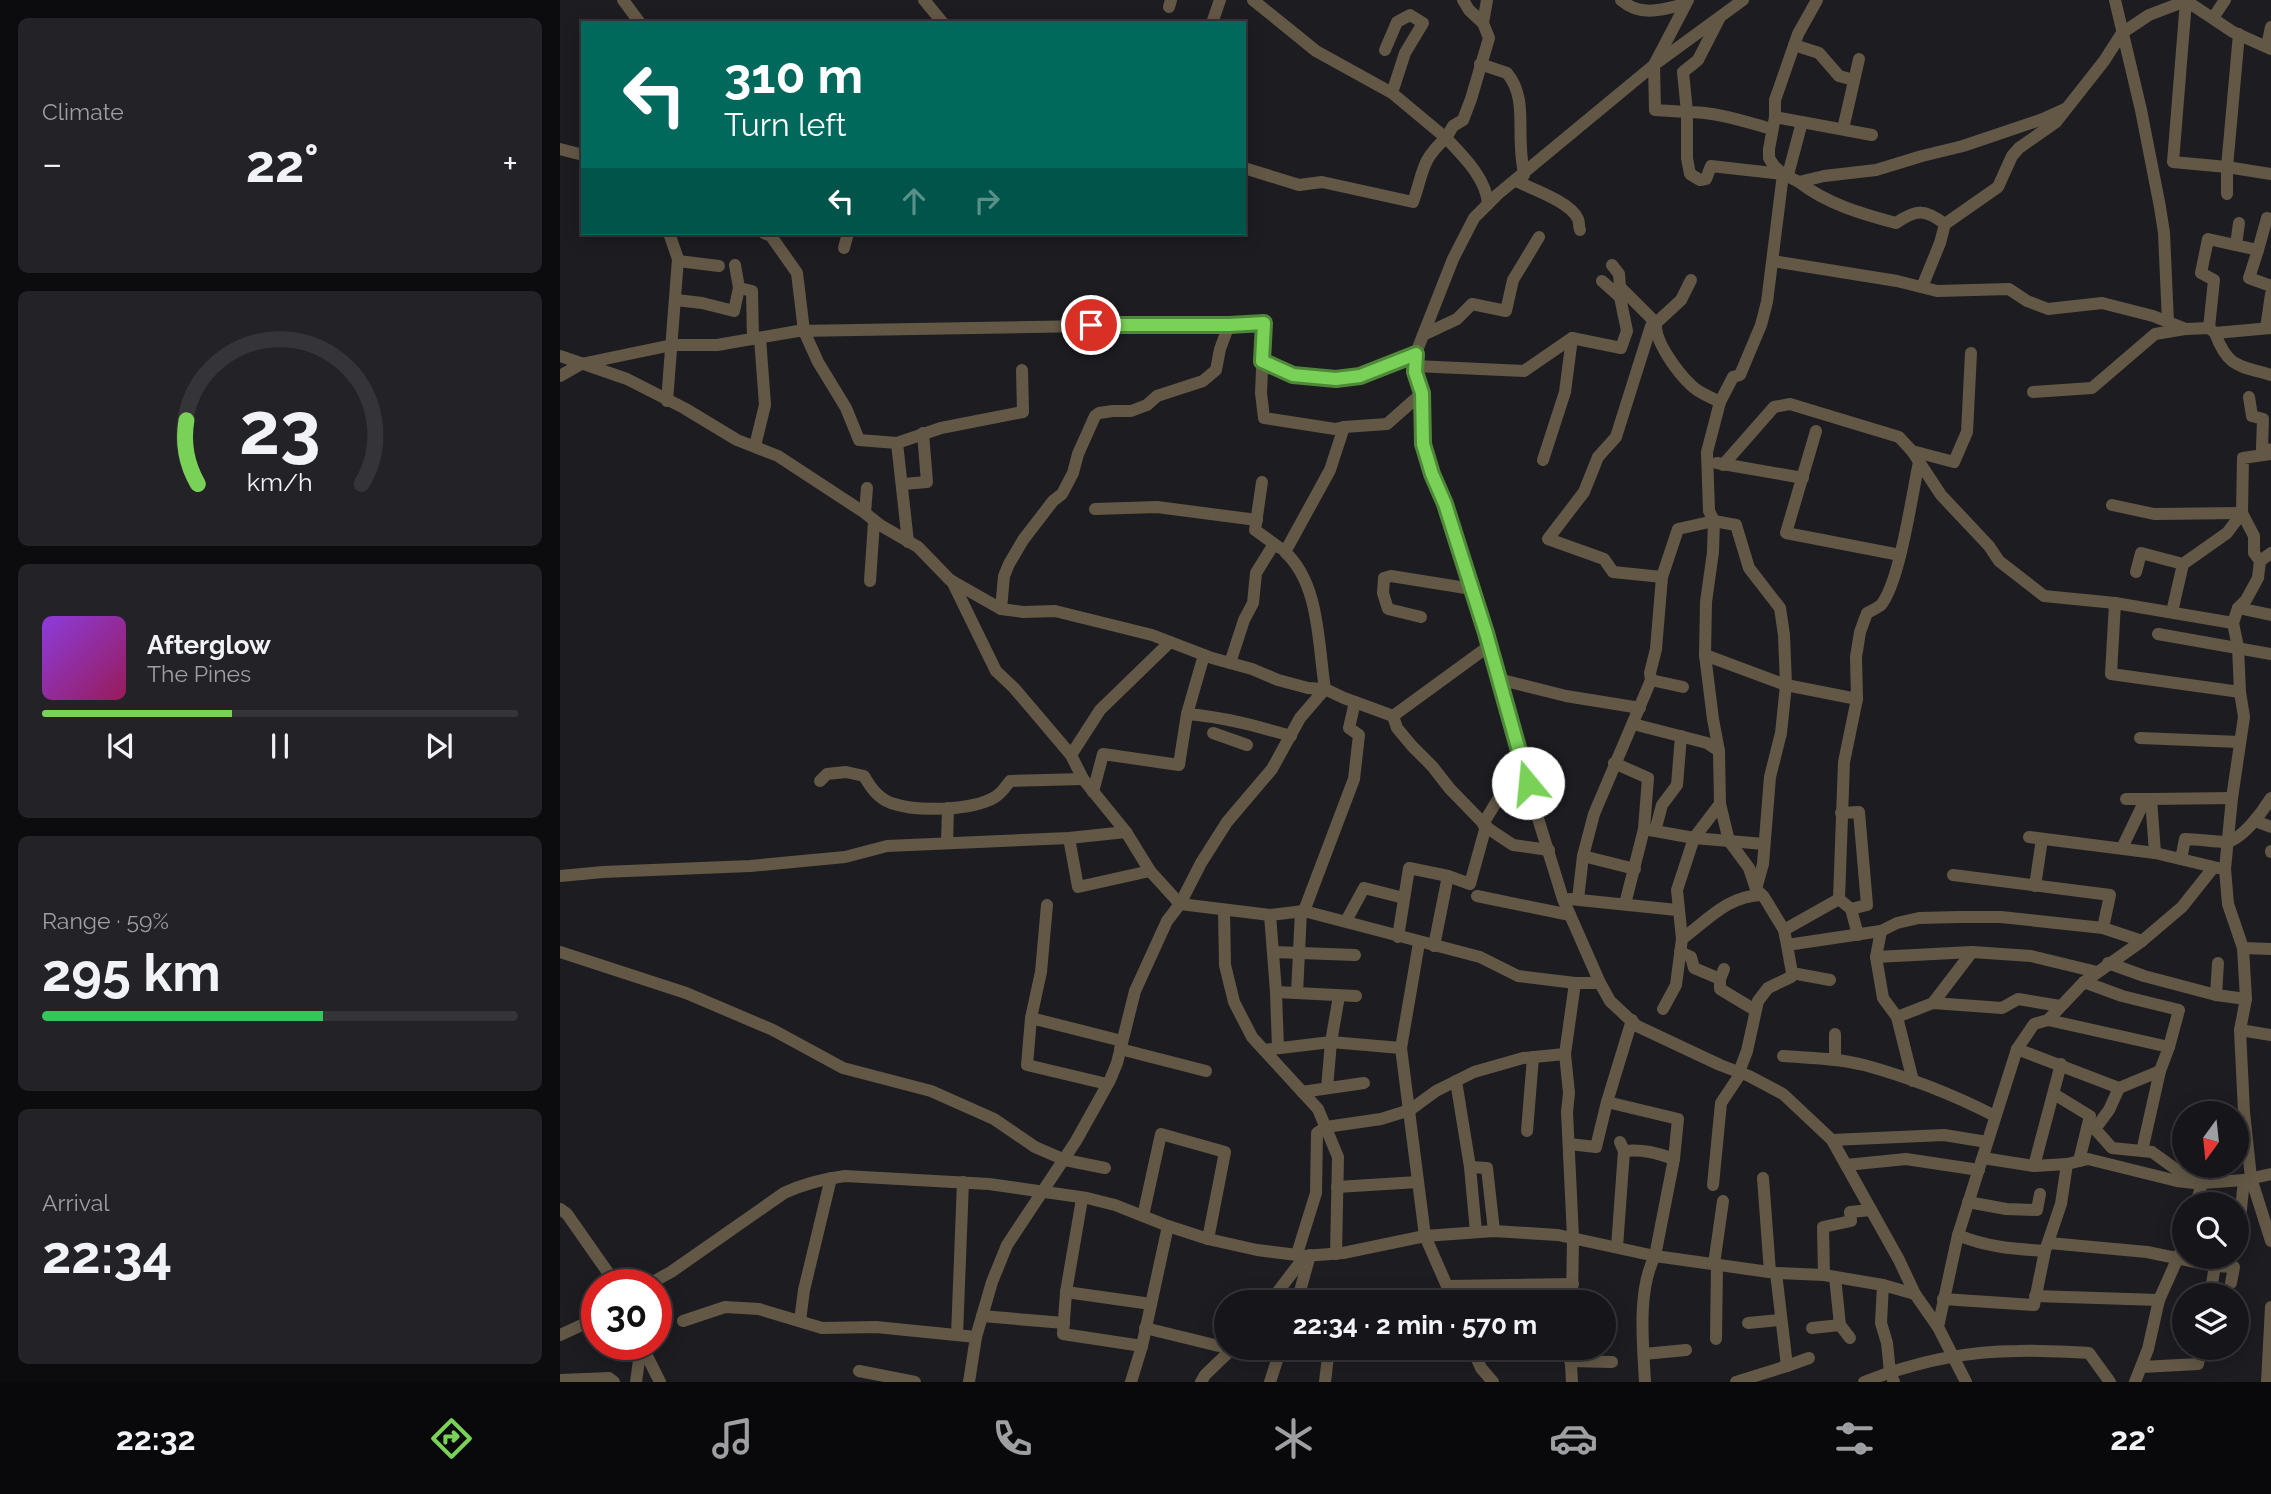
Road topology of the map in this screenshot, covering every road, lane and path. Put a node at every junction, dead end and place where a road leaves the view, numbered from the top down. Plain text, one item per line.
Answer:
1 (623, 0) edge
2 (924, 0) edge
3 (1220, 0) edge
4 (1253, 0) edge
5 (1463, 0) edge
6 (1487, 0) edge
7 (1621, 0) edge
8 (1742, 0) edge
9 (1817, 0) edge
10 (2115, 0) edge
11 (2186, 0) edge
12 (2225, 0) edge
13 (1686, 2) edge
14 (1720, 16) junction
15 (2213, 18) junction
16 (639, 21) edge
17 (941, 21) edge
18 (1213, 21) edge
19 (1483, 23) junction
20 (2271, 27) edge
21 (2122, 33) junction
22 (2239, 34) junction
23 (1794, 45) junction
24 (2269, 48) edge
25 (1385, 50) dead end
26 (1859, 59) dead end
27 (1480, 64) junction
28 (1654, 65) junction
29 (1854, 80) junction
30 (1392, 93) junction
31 (2068, 108) junction
32 (1687, 112) junction
33 (1802, 122) junction
34 (1774, 123) junction
35 (1843, 130) junction
36 (1872, 135) dead end
37 (1446, 138) junction
38 (560, 149) edge
39 (581, 154) edge
40 (2227, 167) junction
41 (1246, 169) edge
42 (1783, 174) junction
43 (2271, 174) edge
44 (1520, 178) junction
45 (1799, 182) junction
46 (2227, 194) dead end
47 (1488, 204) junction
48 (2271, 219) edge
49 (2239, 223) dead end
50 (1945, 224) junction
51 (1580, 230) dead end
52 (669, 235) edge
53 (769, 235) edge
54 (847, 235) edge
55 (1539, 237) dead end
56 (2236, 245) junction
57 (844, 248) dead end
58 (2258, 250) junction
59 (678, 261) junction
60 (1773, 261) junction
61 (735, 265) dead end
62 (1612, 265) dead end
63 (719, 266) dead end
64 (1691, 280) dead end
65 (1602, 281) dead end
66 (2271, 286) edge
67 (1922, 287) junction
68 (739, 288) junction
69 (1620, 292) junction
70 (2271, 294) edge
71 (676, 300) junction
72 (2168, 322) junction
73 (1653, 324) junction
74 (1229, 325) junction
75 (2268, 328) edge
76 (2186, 329) junction
77 (804, 331) junction
78 (2212, 331) junction
79 (1423, 335) junction
80 (756, 338) junction
81 (1572, 338) junction
82 (672, 345) junction
83 (1620, 348) junction
84 (1971, 353) dead end
85 (560, 356) edge
86 (1416, 360) junction
87 (1262, 361) junction
88 (581, 364) junction
89 (1022, 370) dead end
90 (2271, 375) edge
91 (560, 376) edge
92 (2033, 392) dead end
93 (1422, 393) junction
94 (2249, 397) dead end
95 (667, 401) junction
96 (1720, 402) junction
97 (1344, 427) junction
98 (1816, 431) dead end
99 (923, 433) junction
100 (897, 443) junction
101 (755, 446) junction
102 (2271, 452) edge
103 (1915, 457) junction
104 (1543, 460) dead end
105 (1707, 461) junction
106 (1723, 465) junction
107 (1803, 478) junction
108 (1262, 482) dead end
109 (903, 484) junction
110 (867, 488) dead end
111 (2112, 505) dead end
112 (1095, 509) dead end
113 (2242, 513) junction
114 (869, 517) junction
115 (1257, 520) junction
116 (1714, 522) junction
117 (908, 541) junction
118 (1280, 548) junction
119 (2271, 553) edge
120 (1900, 555) junction
121 (2260, 562) junction
122 (2183, 564) junction
123 (2136, 572) dead end
124 (1662, 577) junction
125 (870, 581) dead end
126 (952, 581) junction
127 (1472, 589) junction
128 (2115, 603) junction
129 (2238, 608) junction
130 (1001, 610) junction
131 (2172, 611) junction
132 (2271, 615) edge
133 (1420, 617) dead end
134 (2232, 623) junction
135 (2158, 634) dead end
136 (1170, 642) junction
137 (1489, 646) junction
138 (2238, 647) junction
139 (2271, 654) edge
140 (1204, 655) junction
141 (1705, 655) junction
142 (1230, 663) junction
143 (1498, 679) junction
144 (1651, 680) junction
145 (1786, 685) junction
146 (1683, 687) dead end
147 (1325, 689) junction
148 (2240, 692) junction
149 (1857, 699) junction
150 (1355, 702) junction
151 (1640, 708) junction
152 (1187, 714) junction
153 (1393, 716) junction
154 (1242, 721) junction
155 (1633, 724) junction
156 (1213, 733) dead end
157 (1291, 736) junction
158 (1681, 736) junction
159 (2140, 738) dead end
160 (2240, 742) junction
161 (1719, 751) junction
162 (1071, 755) junction
163 (1521, 761) junction
164 (1614, 763) junction
165 (1083, 779) junction
166 (820, 781) dead end
167 (1093, 792) junction
168 (2232, 798) junction
169 (2126, 799) dead end
170 (2148, 799) junction
171 (2270, 802) edge
172 (1720, 804) junction
173 (948, 808) junction
174 (1841, 813) junction
175 (2255, 821) junction
176 (1485, 825) junction
177 (2271, 827) edge
178 (1649, 830) junction
179 (1126, 832) junction
180 (1069, 838) junction
181 (1694, 838) junction
182 (1729, 841) junction
183 (2228, 842) junction
184 (947, 843) junction
185 (1763, 844) junction
186 (2122, 848) junction
187 (1549, 849) junction
188 (2155, 853) junction
189 (1583, 856) junction
190 (2181, 859) junction
191 (2219, 868) junction
192 (1635, 869) junction
193 (1150, 871) junction
194 (1953, 875) dead end
195 (560, 876) edge
196 (1448, 876) junction
197 (2035, 886) junction
198 (1759, 892) junction
199 (1477, 896) dead end
200 (1404, 898) junction
201 (1563, 899) junction
202 (1578, 899) junction
203 (1839, 900) junction
204 (1180, 904) junction
205 (1625, 904) junction
206 (1047, 905) dead end
207 (1851, 909) junction
208 (1224, 910) junction
209 (1677, 910) junction
210 (1303, 911) junction
211 (1270, 915) junction
212 (1570, 915) junction
213 (1346, 920) junction
214 (2103, 928) junction
215 (1784, 930) junction
216 (1881, 931) junction
217 (1857, 935) junction
218 (1398, 937) junction
219 (2142, 941) junction
220 (1419, 943) junction
221 (1434, 946) junction
222 (1681, 946) junction
223 (1787, 946) junction
224 (2243, 948) junction
225 (2271, 949) edge
226 (560, 952) edge
227 (1273, 952) junction
228 (1972, 952) junction
229 (1298, 953) junction
230 (1355, 955) dead end
231 (1876, 957) junction
232 (2108, 963) junction
233 (2218, 963) dead end
234 (2097, 972) junction
235 (1792, 973) junction
236 (1830, 980) dead end
237 (2084, 982) junction
238 (1575, 983) junction
239 (1600, 984) junction
240 (1276, 992) junction
241 (1297, 993) junction
242 (2216, 995) junction
243 (1339, 996) junction
244 (1356, 996) dead end
245 (2246, 999) junction
246 (1933, 1003) junction
247 (2060, 1006) junction
248 (1663, 1009) dead end
249 (1755, 1010) junction
250 (1896, 1017) junction
251 (1031, 1018) junction
252 (1632, 1020) junction
253 (2048, 1020) junction
254 (2240, 1030) junction
255 (1835, 1034) dead end
256 (2271, 1035) edge
257 (1331, 1042) junction
258 (1121, 1045) junction
259 (2169, 1047) junction
260 (1401, 1048) junction
261 (1271, 1049) junction
262 (2017, 1049) junction
263 (1565, 1054) junction
264 (1783, 1056) dead end
265 (1533, 1057) junction
266 (1835, 1060) junction
267 (2061, 1064) junction
268 (1206, 1071) dead end
269 (2160, 1071) junction
270 (1740, 1072) junction
271 (1457, 1081) junction
272 (1913, 1081) junction
273 (1364, 1083) dead end
274 (1107, 1084) junction
275 (1327, 1088) junction
276 (2119, 1088) junction
277 (1303, 1092) junction
278 (2054, 1094) junction
279 (1607, 1102) junction
280 (1410, 1110) junction
281 (1995, 1116) junction
282 (1326, 1127) junction
283 (1527, 1131) dead end
284 (1832, 1140) junction
285 (1987, 1142) junction
286 (1569, 1144) junction
287 (2141, 1151) junction
288 (1674, 1159) junction
289 (1065, 1160) junction
290 (2073, 1162) junction
291 (1981, 1164) junction
292 (1846, 1166) junction
293 (2034, 1166) junction
294 (1470, 1167) junction
295 (1105, 1168) dead end
296 (2271, 1174) edge
297 (831, 1178) junction
298 (1763, 1178) dead end
299 (2248, 1179) junction
300 (963, 1182) junction
301 (1418, 1182) junction
302 (2199, 1183) junction
303 (1713, 1185) dead end
304 (1338, 1187) junction
305 (1041, 1192) junction
306 (2198, 1192) edge
307 (2246, 1192) edge
308 (2040, 1194) dead end
309 (1082, 1199) junction
310 (1723, 1201) dead end
311 (1968, 1202) junction
312 (560, 1209) edge
313 (1871, 1209) junction
314 (1143, 1216) junction
315 (1168, 1227) junction
316 (1494, 1231) junction
317 (1476, 1232) junction
318 (1425, 1236) junction
319 (1958, 1236) junction
320 (1573, 1237) junction
321 (1208, 1239) junction
322 (2271, 1241) edge
323 (1617, 1247) junction
324 (2047, 1247) junction
325 (1336, 1254) junction
326 (1304, 1255) junction
327 (1656, 1256) junction
328 (2172, 1258) edge
329 (1716, 1264) junction
330 (605, 1269) edge
331 (2173, 1269) edge
332 (2234, 1269) edge
333 (672, 1271) edge
334 (1773, 1272) junction
335 (1830, 1276) junction
336 (2231, 1283) dead end
337 (1573, 1284) junction
338 (1884, 1285) junction
339 (1448, 1286) junction
340 (1279, 1290) edge
341 (1300, 1290) edge
342 (1450, 1290) edge
343 (1573, 1290) edge
344 (1066, 1292) junction
345 (1915, 1294) junction
346 (2035, 1296) junction
347 (1943, 1299) junction
348 (2159, 1300) junction
349 (1151, 1304) junction
350 (2271, 1307) edge
351 (982, 1316) junction
352 (2271, 1319) edge
353 (1780, 1320) junction
354 (683, 1321) dead end
355 (800, 1321) junction
356 (1064, 1323) junction
357 (1748, 1323) dead end
358 (581, 1325) edge
359 (1840, 1325) junction
360 (1146, 1328) junction
361 (1812, 1328) dead end
362 (1938, 1328) junction
363 (560, 1335) edge
364 (957, 1335) junction
365 (976, 1337) junction
366 (1850, 1338) dead end
367 (1716, 1339) dead end
368 (1214, 1344) edge
369 (1142, 1346) junction
370 (1686, 1350) dead end
371 (1644, 1354) junction
372 (1952, 1357) junction
373 (1809, 1358) dead end
374 (639, 1360) edge
375 (649, 1360) edge
376 (1220, 1360) edge
377 (1278, 1360) edge
378 (1328, 1360) edge
379 (1477, 1360) edge
380 (1570, 1360) edge
381 (1602, 1360) edge
382 (2199, 1360) edge
383 (1612, 1362) dead end
384 (2270, 1362) edge
385 (1787, 1366) junction
386 (2141, 1367) junction
387 (859, 1371) dead end
388 (1892, 1377) edge
389 (560, 1380) edge
390 (1752, 1380) edge
391 (614, 1382) edge
392 (636, 1382) edge
393 (660, 1382) edge
394 (915, 1382) edge
395 (969, 1382) edge
396 (1131, 1382) edge
397 (1201, 1382) edge
398 (1270, 1382) edge
399 (1325, 1382) edge
400 (1493, 1382) edge
401 (1572, 1382) edge
402 (1646, 1382) edge
403 (1736, 1382) edge
404 (1864, 1382) edge
405 (1966, 1382) edge
406 (2110, 1382) edge
407 (2135, 1382) edge
408 (2267, 1382) edge

1 - 16 street
2 - 17 street
3 - 18 street
4 - 30 street
5 - 19 street
6 - 19 street
7 - 13 street
8 - 14 street
9 - 23 street
10 - 21 street
11 - 15 street
11 - 21 street
11 - 40 street
12 - 15 street
13 - 28 street
14 - 28 street
14 - 32 street
15 - 22 street
19 - 27 street
20 - 24 street
21 - 31 street
21 - 72 street
22 - 24 street
22 - 40 street
23 - 29 street
23 - 34 street
25 - 30 street
26 - 29 street
27 - 37 street
27 - 44 street
28 - 32 street
28 - 44 street
29 - 35 street
30 - 37 street
31 - 45 street
31 - 50 street
32 - 34 street
32 - 42 street
33 - 34 street
33 - 35 street
33 - 42 street
34 - 42 street
35 - 36 street
37 - 41 street
37 - 47 street
38 - 39 street
40 - 43 street
40 - 46 street
42 - 45 street
42 - 60 street
44 - 47 street
44 - 51 street
45 - 50 street
47 - 79 street
48 - 58 street
49 - 56 street
50 - 67 street
52 - 59 street
53 - 77 street
54 - 57 street
55 - 79 street
56 - 58 street
56 - 78 street
58 - 66 street
59 - 63 street
59 - 71 street
60 - 67 street
60 - 96 street
61 - 68 street
62 - 69 street
64 - 73 street
65 - 69 street
67 - 72 street
68 - 71 street
68 - 80 street
69 - 73 street
69 - 83 street
70 - 75 street
71 - 82 street
72 - 76 street
73 - 83 street
73 - 96 street
73 - 124 street
74 - 77 street
74 - 87 street
74 - 130 street
75 - 78 street
76 - 78 street
76 - 92 street
77 - 80 street
77 - 100 street
78 - 90 street
79 - 86 street
80 - 82 street
80 - 101 street
81 - 83 street
81 - 86 street
81 - 104 street
82 - 88 street
82 - 95 street
84 - 103 street
85 - 88 street
86 - 87 street
86 - 93 street
87 - 97 street
88 - 91 street
88 - 95 street
89 - 99 street
93 - 97 street
93 - 127 street
94 - 102 street
95 - 101 street
96 - 105 street
97 - 118 street
98 - 107 street
99 - 100 street
99 - 109 street
100 - 109 street
101 - 114 street
102 - 113 street
103 - 106 street
103 - 120 street
103 - 128 street
105 - 106 street
105 - 116 street
106 - 107 street
107 - 120 street
108 - 115 street
109 - 117 street
110 - 114 street
111 - 113 street
112 - 115 street
113 - 121 street
113 - 122 street
114 - 117 street
114 - 125 street
115 - 118 street
116 - 124 street
116 - 141 street
116 - 145 street
117 - 126 street
118 - 142 street
118 - 147 street
119 - 121 street
120 - 149 street
121 - 129 street
122 - 123 street
122 - 131 street
124 - 144 street
126 - 130 street
126 - 162 street
127 - 133 street
127 - 137 street
128 - 131 street
128 - 148 street
129 - 132 street
129 - 134 street
130 - 136 street
131 - 134 street
134 - 138 street
135 - 138 street
136 - 140 street
136 - 162 street
137 - 143 street
137 - 153 street
138 - 139 street
138 - 148 street
140 - 142 street
140 - 152 street
141 - 145 street
141 - 161 street
142 - 147 street
143 - 151 street
143 - 163 street
144 - 146 street
144 - 151 street
145 - 149 street
145 - 185 street
147 - 150 street
147 - 157 street
148 - 160 street
149 - 174 street
150 - 153 street
150 - 210 street
151 - 155 street
152 - 154 street
152 - 167 street
153 - 176 street
154 - 156 street
154 - 157 street
155 - 158 street
155 - 164 street
157 - 204 street
158 - 161 street
158 - 178 street
159 - 160 street
160 - 168 street
161 - 172 street
162 - 165 street
163 - 176 street
163 - 187 street
164 - 178 street
164 - 189 street
165 - 167 street
165 - 173 street
166 - 173 street
167 - 179 street
168 - 170 street
168 - 183 street
169 - 170 street
170 - 186 street
170 - 188 street
171 - 175 street
172 - 181 street
172 - 182 street
173 - 184 street
174 - 203 street
174 - 207 street
175 - 177 street
175 - 183 street
176 - 187 street
176 - 196 street
178 - 181 street
178 - 192 street
179 - 180 street
179 - 193 street
180 - 184 street
180 - 193 street
181 - 182 street
181 - 209 street
182 - 185 street
182 - 198 street
183 - 190 street
183 - 191 street
184 - 195 street
185 - 198 street
186 - 188 street
186 - 197 street
187 - 201 street
188 - 190 street
189 - 192 street
189 - 202 street
190 - 191 street
191 - 219 street
191 - 224 street
192 - 205 street
193 - 204 street
194 - 197 street
196 - 200 street
196 - 221 street
197 - 214 street
198 - 215 street
198 - 222 street
199 - 212 street
200 - 213 street
200 - 218 street
201 - 202 street
201 - 212 street
202 - 205 street
203 - 207 street
203 - 215 street
204 - 208 street
204 - 258 street
205 - 209 street
206 - 251 street
207 - 217 street
208 - 211 street
208 - 261 street
209 - 222 street
210 - 211 street
210 - 213 street
210 - 229 street
211 - 227 street
212 - 239 street
213 - 218 street
214 - 216 street
214 - 219 street
215 - 223 street
216 - 217 street
216 - 231 street
217 - 223 street
218 - 220 street
219 - 232 street
220 - 221 street
220 - 260 street
221 - 238 street
222 - 248 street
222 - 249 street
223 - 235 street
224 - 225 street
224 - 245 street
226 - 289 street
227 - 229 street
227 - 240 street
228 - 231 street
228 - 234 street
228 - 246 street
229 - 230 street
229 - 241 street
231 - 250 street
232 - 234 street
232 - 242 street
233 - 242 street
234 - 237 street
235 - 236 street
235 - 249 street
237 - 247 street
237 - 259 street
238 - 239 street
238 - 263 street
239 - 252 street
240 - 241 street
240 - 261 street
241 - 243 street
242 - 245 street
243 - 244 street
243 - 257 street
245 - 254 street
246 - 247 street
246 - 250 street
247 - 253 street
249 - 270 street
250 - 272 street
251 - 258 street
251 - 274 street
252 - 270 street
252 - 279 street
253 - 259 street
253 - 262 street
254 - 256 street
254 - 299 street
255 - 266 street
257 - 260 street
257 - 261 street
257 - 275 street
258 - 268 street
258 - 274 street
259 - 269 street
260 - 280 street
261 - 277 street
262 - 267 street
262 - 281 street
263 - 265 street
263 - 286 street
264 - 266 street
265 - 271 street
265 - 283 street
266 - 272 street
267 - 276 street
267 - 278 street
269 - 276 street
269 - 287 street
270 - 284 street
270 - 303 street
271 - 280 street
271 - 294 street
272 - 281 street
273 - 275 street
274 - 289 street
275 - 277 street
276 - 287 street
277 - 282 street
278 - 290 street
278 - 293 street
279 - 286 street
279 - 288 street
280 - 282 street
280 - 301 street
281 - 285 street
282 - 304 street
282 - 326 street
284 - 285 street
284 - 292 street
285 - 291 street
286 - 320 street
287 - 302 street
288 - 323 street
288 - 327 street
289 - 295 street
289 - 305 street
290 - 293 street
290 - 302 street
290 - 324 street
291 - 292 street
291 - 293 street
291 - 311 street
292 - 313 street
294 - 316 street
294 - 317 street
296 - 299 street
297 - 300 street
297 - 333 street
297 - 355 street
298 - 334 street
299 - 302 street
299 - 307 street
299 - 322 street
300 - 305 street
300 - 364 street
301 - 304 street
301 - 318 street
302 - 306 street
304 - 325 street
305 - 309 street
305 - 351 street
308 - 311 street
309 - 314 street
309 - 344 street
310 - 329 street
311 - 319 street
312 - 330 street
313 - 335 street
313 - 345 street
314 - 315 street
314 - 321 street
315 - 321 street
315 - 349 street
316 - 317 street
316 - 320 street
317 - 318 street
318 - 325 street
318 - 339 street
319 - 324 street
319 - 347 street
320 - 323 street
320 - 337 street
321 - 326 street
323 - 327 street
324 - 328 street
324 - 346 street
325 - 326 street
326 - 340 street
326 - 341 street
327 - 329 street
327 - 371 street
329 - 334 street
329 - 367 street
331 - 348 street
332 - 336 street
334 - 335 street
334 - 353 street
335 - 338 street
335 - 359 street
337 - 339 street
337 - 343 street
338 - 345 street
338 - 388 street
339 - 342 street
344 - 349 street
344 - 356 street
345 - 362 street
346 - 347 street
346 - 348 street
347 - 362 street
348 - 386 street
349 - 360 street
350 - 352 street
351 - 356 street
351 - 365 street
352 - 384 street
353 - 357 street
353 - 385 street
354 - 355 street
355 - 364 street
356 - 369 street
358 - 363 street
359 - 361 street
359 - 366 street
360 - 368 street
360 - 369 street
362 - 372 street
364 - 365 street
365 - 395 street
369 - 396 street
370 - 371 street
371 - 402 street
372 - 388 street
372 - 405 street
372 - 406 street
373 - 385 street
374 - 392 street
375 - 393 street
376 - 397 street
377 - 398 street
378 - 399 street
379 - 400 street
380 - 401 street
381 - 383 street
382 - 386 street
384 - 408 street
385 - 390 street
386 - 407 street
387 - 394 street
388 - 404 street
389 - 391 street
390 - 403 street

